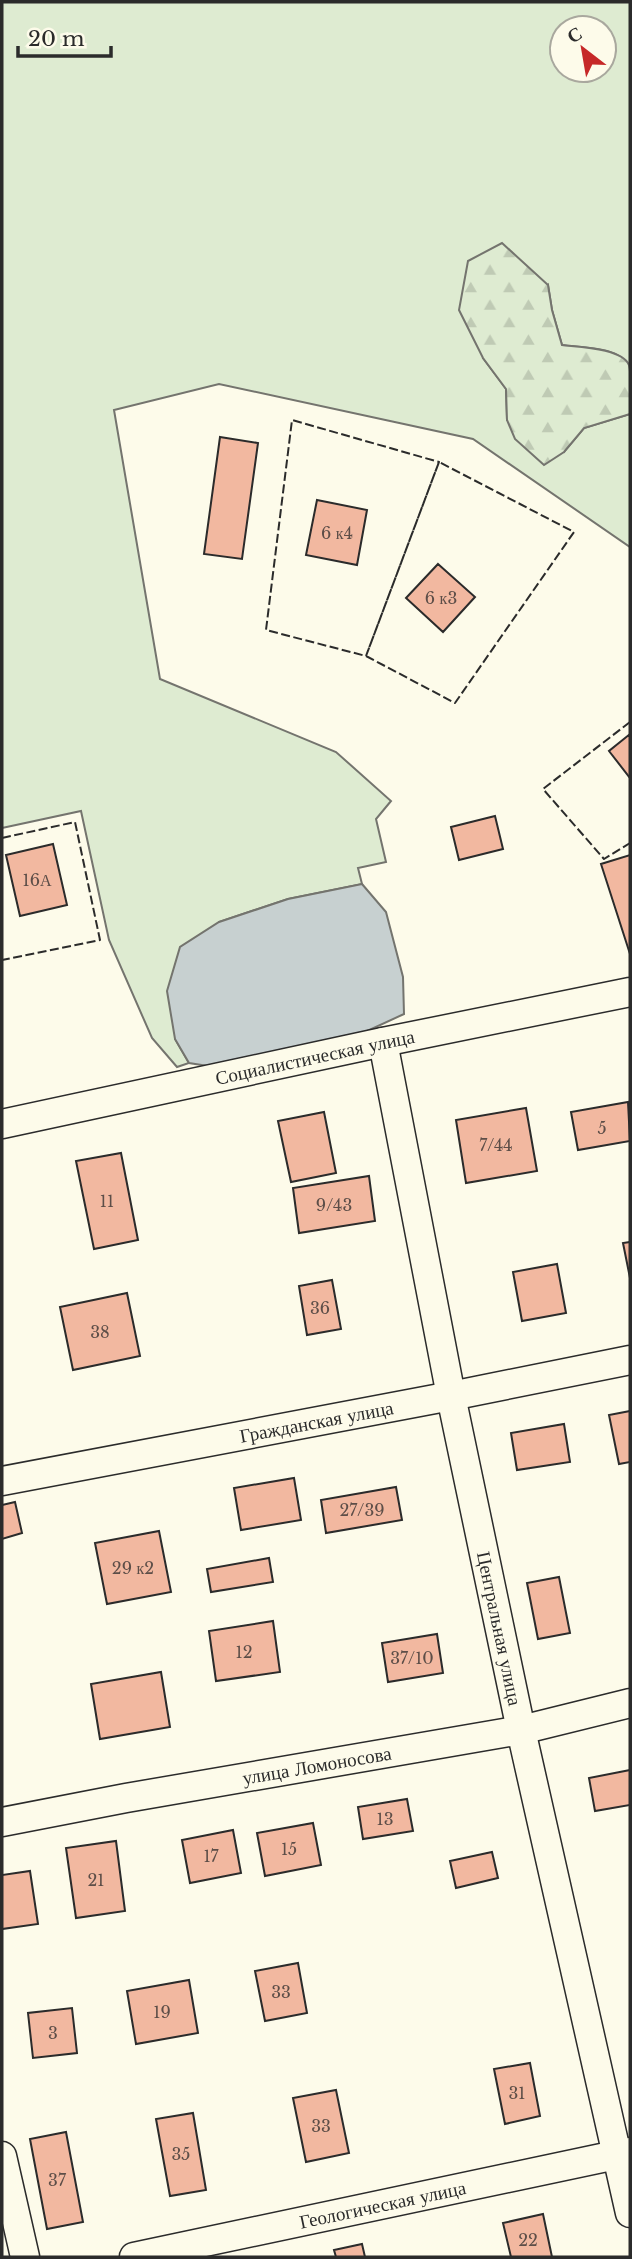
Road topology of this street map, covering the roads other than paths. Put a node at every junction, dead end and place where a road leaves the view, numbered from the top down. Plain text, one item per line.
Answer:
1 (630, 992) edge
2 (383, 1042) junction
3 (2, 1124) edge
4 (630, 1360) edge
5 (451, 1396) junction
6 (2, 1481) edge
7 (630, 1703) edge
8 (521, 1730) junction
9 (2, 1822) edge
10 (624, 2153) edge
11 (2, 2157) edge
12 (630, 2213) edge
13 (25, 2257) edge
14 (134, 2257) edge

1 - 2 street, Социалистическая улица
2 - 3 street, Социалистическая улица
2 - 5 street, Центральная улица
4 - 5 street, Гражданская улица
5 - 6 street, Гражданская улица
5 - 8 street, Центральная улица
7 - 8 street, улица Ломоносова
8 - 9 street, улица Ломоносова
8 - 10 street, Центральная улица
10 - 12 street, Центральная улица
10 - 14 street, Геологическая улица
11 - 13 street

